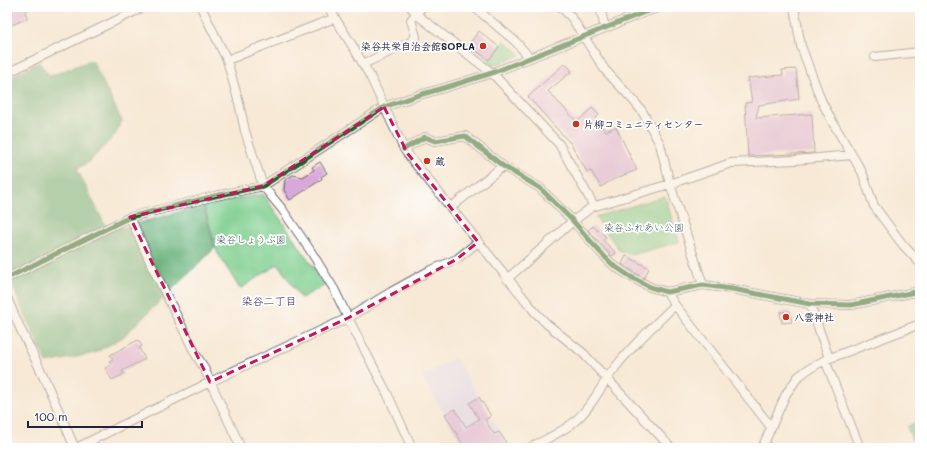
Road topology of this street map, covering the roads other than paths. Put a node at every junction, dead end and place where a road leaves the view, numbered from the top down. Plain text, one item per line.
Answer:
1 (144, 7) edge
2 (201, 7) edge
3 (328, 7) edge
4 (422, 7) edge
5 (474, 7) edge
6 (561, 7) edge
7 (600, 7) edge
8 (661, 7) edge
9 (794, 7) edge
10 (414, 10) edge
11 (335, 18) junction
12 (605, 28) junction
13 (584, 37) junction
14 (920, 52) edge
15 (875, 57) dead end
16 (530, 58) junction
17 (227, 60) junction
18 (363, 64) junction
19 (7, 73) edge
20 (492, 73) junction
21 (384, 107) junction
22 (404, 149) junction
23 (852, 155) junction
24 (503, 166) junction
25 (670, 184) junction
26 (264, 186) junction
27 (594, 206) junction
28 (450, 208) junction
29 (130, 217) junction
30 (573, 221) junction
31 (478, 242) junction
32 (920, 263) edge
33 (7, 278) edge
34 (507, 279) junction
35 (703, 285) junction
36 (920, 291) edge
37 (667, 292) junction
38 (7, 298) edge
39 (810, 304) junction
40 (675, 305) junction
41 (348, 318) junction
42 (920, 324) edge
43 (827, 359) junction
44 (607, 379) junction
45 (210, 382) junction
46 (771, 427) junction
47 (75, 448) edge
48 (241, 448) edge
49 (412, 448) edge
50 (529, 448) edge
51 (670, 448) edge
52 (762, 448) edge
53 (860, 448) edge

1 - 19 street
2 - 17 street
3 - 11 street
4 - 10 street
5 - 16 street
6 - 13 street
7 - 12 street
8 - 12 street
9 - 23 street
10 - 18 street
10 - 20 street
11 - 17 street
11 - 18 street
12 - 13 street
13 - 16 street
13 - 25 street
14 - 15 street
16 - 20 street
17 - 26 street
18 - 21 street
20 - 21 street
20 - 27 street
21 - 22 street
21 - 26 street
22 - 24 street
22 - 28 street
23 - 25 street
23 - 32 street
24 - 28 street
24 - 30 street
25 - 27 street
25 - 35 street
26 - 29 street
26 - 41 street
27 - 30 street
28 - 31 street
29 - 33 street
29 - 45 street
30 - 34 street
30 - 37 street
31 - 34 street
31 - 41 street
34 - 44 street
35 - 37 street
35 - 39 street
36 - 39 street
37 - 40 street
38 - 47 street
39 - 43 street
40 - 44 street
40 - 46 street
41 - 45 street
41 - 49 street
42 - 43 street
43 - 46 street
43 - 53 street
44 - 50 street
44 - 51 street
45 - 47 street
45 - 48 street
46 - 52 street

